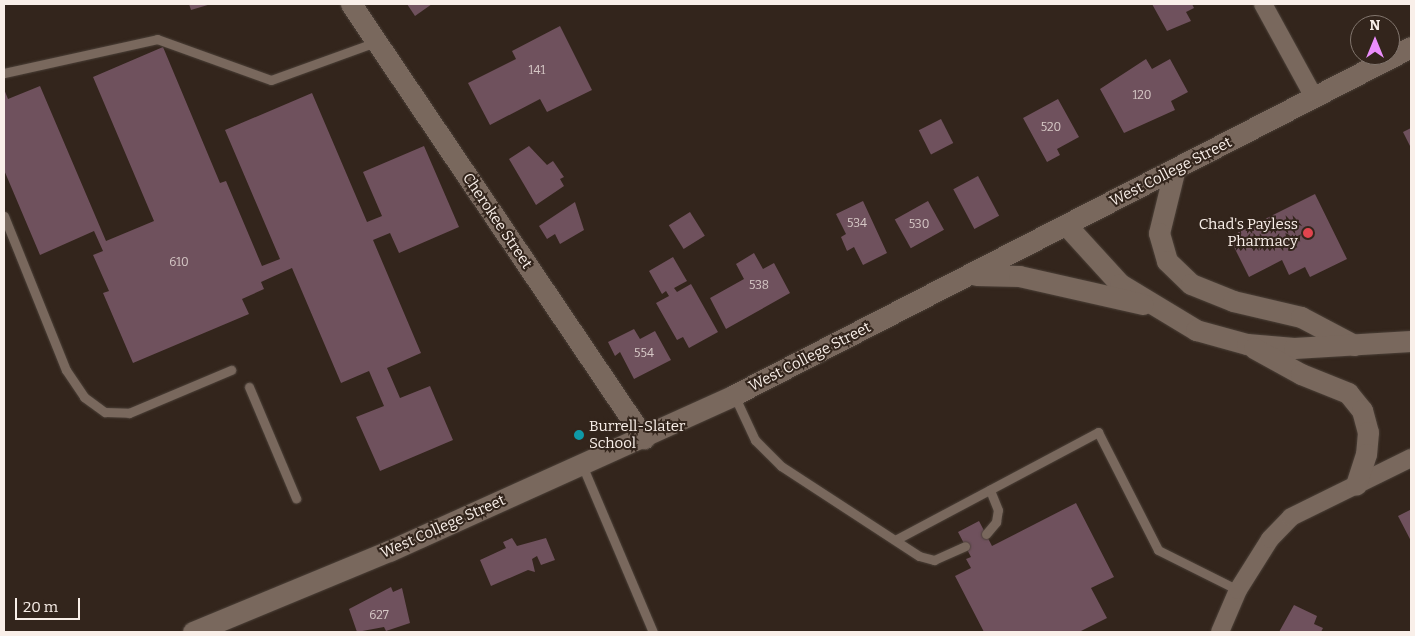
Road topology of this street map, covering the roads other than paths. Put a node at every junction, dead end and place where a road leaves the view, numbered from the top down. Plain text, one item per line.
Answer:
1 (351, 4) edge
2 (1263, 4) edge
3 (377, 42) junction
4 (1411, 47) edge
5 (4, 73) edge
6 (1314, 97) junction
7 (1174, 172) junction
8 (4, 216) edge
9 (1067, 226) junction
10 (974, 275) junction
11 (1156, 307) junction
12 (1411, 341) edge
13 (1247, 344) junction
14 (1354, 345) junction
15 (231, 370) dead end
16 (249, 387) dead end
17 (734, 395) junction
18 (644, 438) junction
19 (1411, 458) edge
20 (582, 465) junction
21 (1356, 484) junction
22 (990, 490) junction
23 (296, 498) dead end
24 (986, 534) dead end
25 (897, 539) junction
26 (965, 546) dead end
27 (1238, 590) junction
28 (193, 632) edge
29 (654, 632) edge
30 (1220, 632) edge

1 - 3 street, Cherokee Street
2 - 6 street
3 - 5 lane
3 - 18 street, Cherokee Street
4 - 6 street, West College Street
6 - 7 street, West College Street
7 - 9 street, West College Street
7 - 14 street
8 - 15 lane
9 - 10 street, West College Street
9 - 11 street
10 - 11 street
10 - 17 street, West College Street
11 - 13 street
12 - 14 street
13 - 14 street
13 - 21 street
16 - 23 lane
17 - 18 street, West College Street
17 - 25 lane
18 - 20 street, West College Street
19 - 21 street
20 - 28 street, West College Street
20 - 29 lane
21 - 27 street
22 - 24 lane
22 - 25 lane
22 - 27 lane
25 - 26 lane
27 - 30 street

